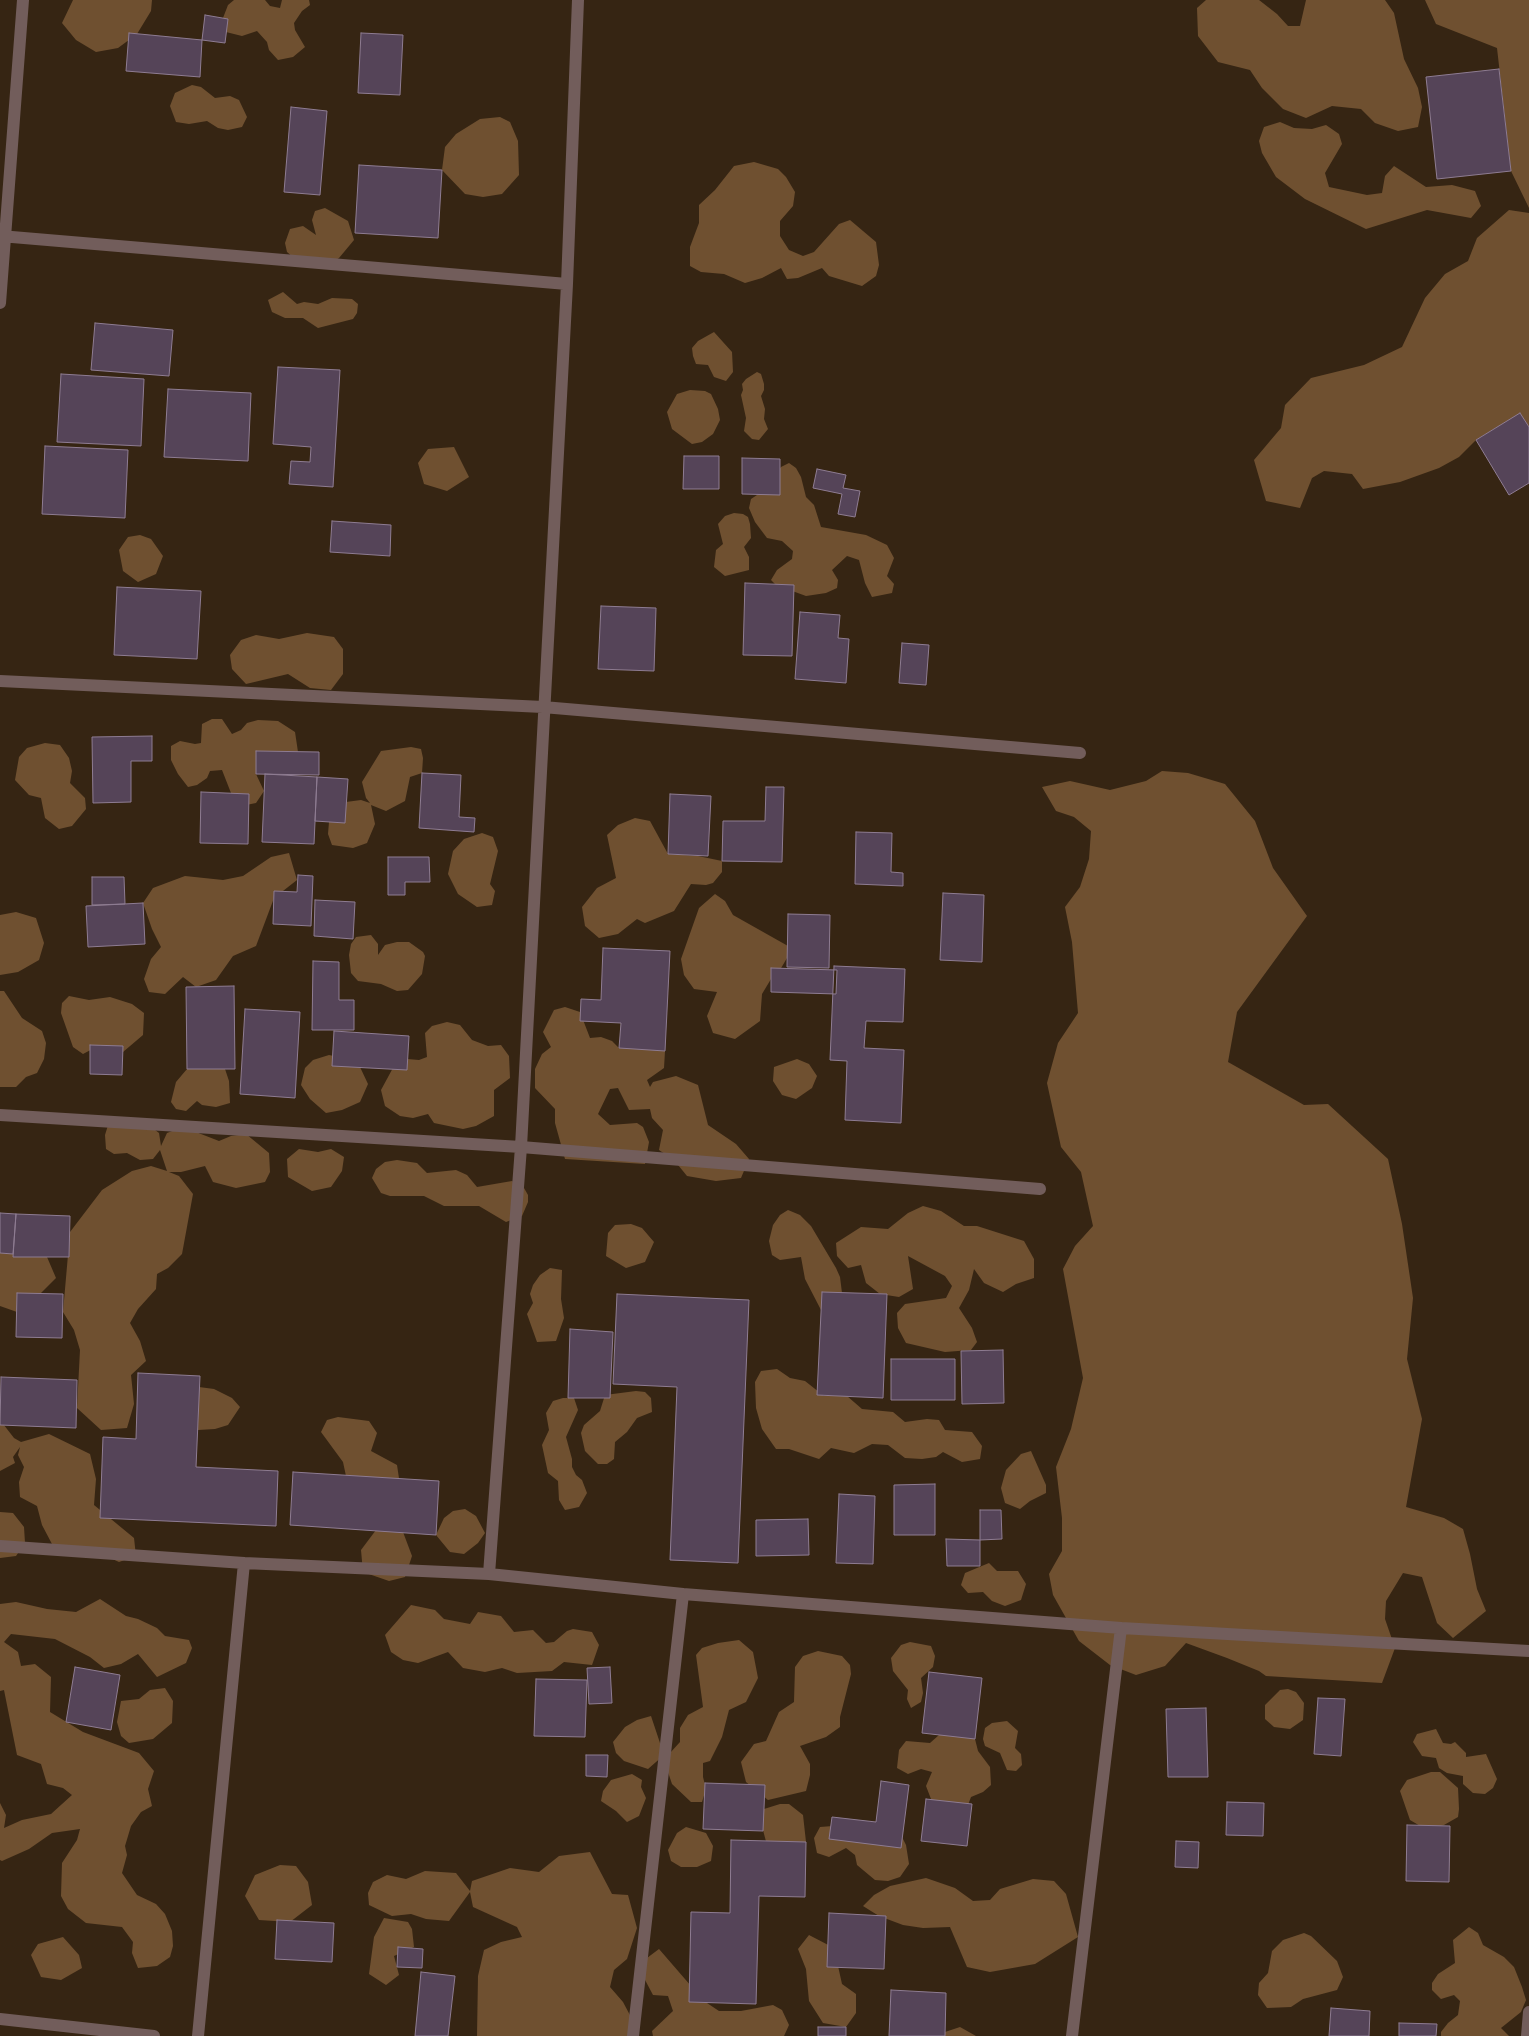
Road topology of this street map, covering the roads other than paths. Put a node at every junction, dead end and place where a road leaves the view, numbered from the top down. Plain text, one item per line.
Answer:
1 (22, 0) edge
2 (578, 0) edge
3 (2, 236) edge
4 (567, 284) junction
5 (0, 303) edge
6 (0, 681) edge
7 (543, 707) junction
8 (1080, 753) dead end
9 (0, 1115) edge
10 (521, 1148) junction
11 (1040, 1189) dead end
12 (0, 1546) edge
13 (244, 1563) junction
14 (489, 1574) junction
15 (683, 1594) junction
16 (1122, 1628) junction
17 (1529, 1650) edge
18 (1529, 2012) edge
19 (0, 2019) edge
20 (154, 2036) edge
21 (198, 2036) edge
22 (633, 2036) edge
23 (1072, 2036) edge
24 (1527, 2036) edge

1 - 3 street
2 - 4 street
3 - 4 street
3 - 5 street
4 - 7 street
6 - 7 street
7 - 8 street
7 - 10 street
9 - 10 street
10 - 11 street
10 - 14 street
12 - 13 street
13 - 14 street
13 - 21 street
14 - 15 street
15 - 16 street
15 - 22 street
16 - 17 street
16 - 23 street
18 - 24 street
19 - 20 street

